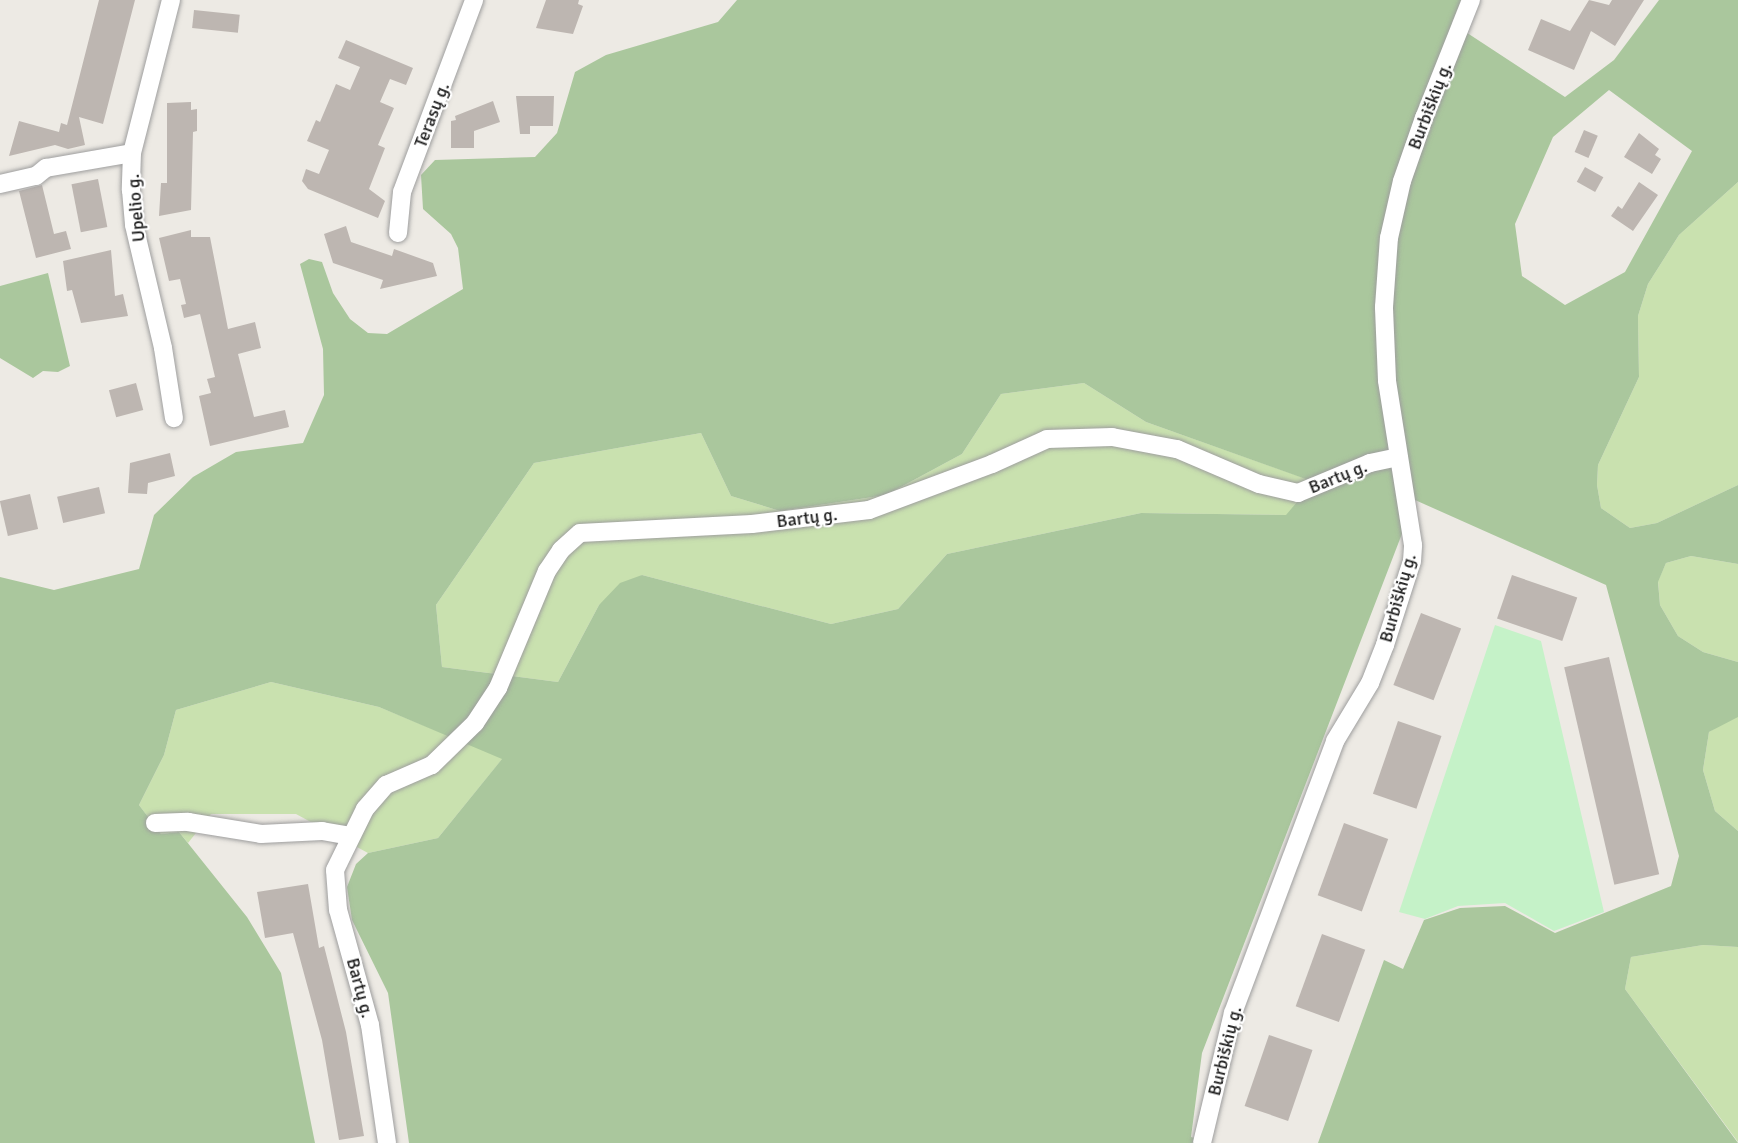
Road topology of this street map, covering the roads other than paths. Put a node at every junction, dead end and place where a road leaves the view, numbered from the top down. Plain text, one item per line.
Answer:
1 (171, 0) edge
2 (474, 0) edge
3 (1471, 0) edge
4 (132, 153) junction
5 (0, 184) edge
6 (398, 233) dead end
7 (174, 418) dead end
8 (1398, 457) junction
9 (155, 823) dead end
10 (349, 836) junction
11 (387, 1143) edge
12 (1202, 1143) edge

1 - 4 street, Upelio g.
2 - 6 street, Terasų g.
3 - 8 street, Burbiškių g.
4 - 5 street
4 - 7 street, Upelio g.
8 - 10 street, Bartų g.
8 - 12 street, Burbiškių g.
9 - 10 street
10 - 11 street, Bartų g.

